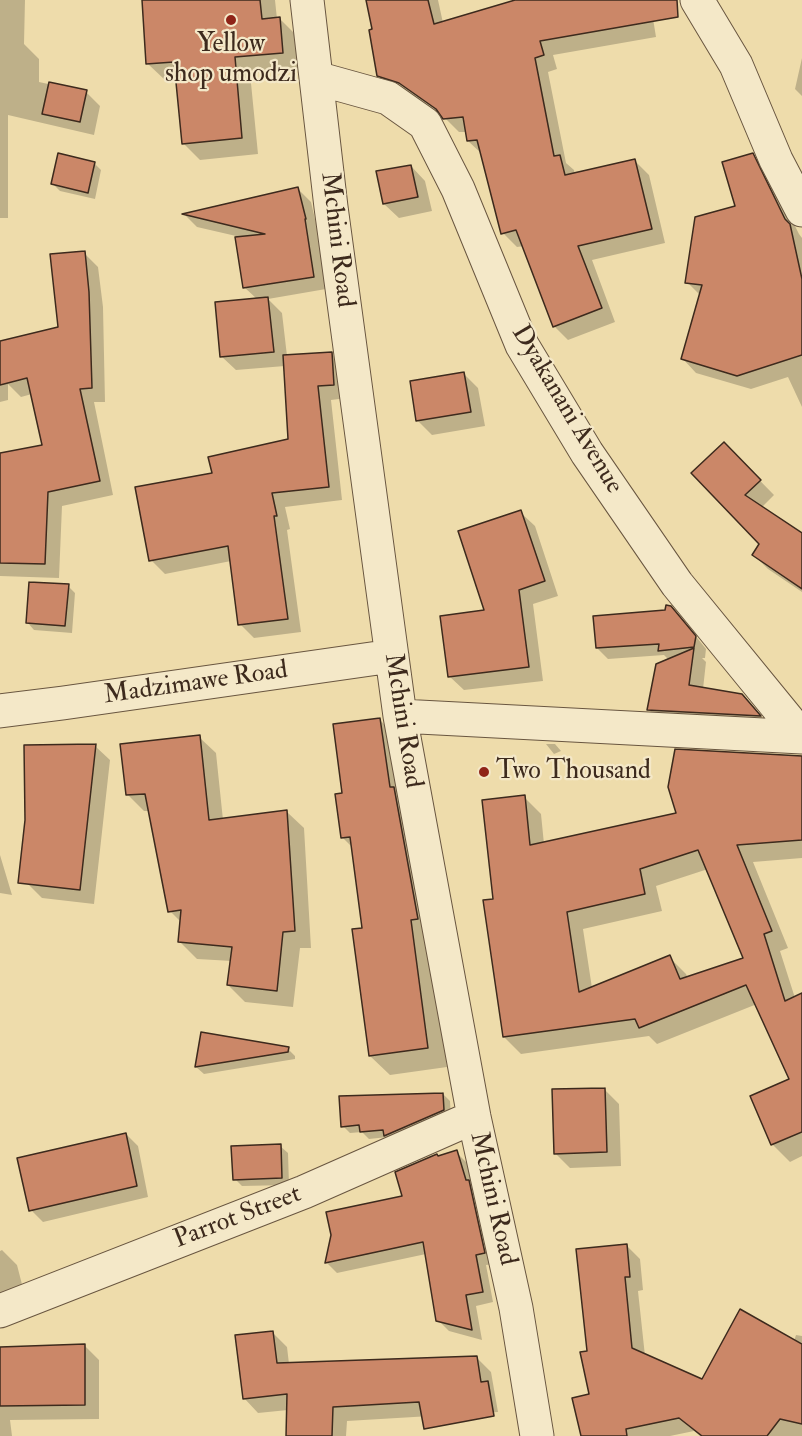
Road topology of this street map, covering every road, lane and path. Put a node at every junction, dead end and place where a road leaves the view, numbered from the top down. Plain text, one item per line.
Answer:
1 (307, 0) edge
2 (697, 0) edge
3 (316, 78) junction
4 (802, 210) edge
5 (392, 656) junction
6 (0, 711) edge
7 (400, 716) junction
8 (802, 737) edge
9 (474, 1118) junction
10 (0, 1311) edge
11 (537, 1436) edge

1 - 3 street, Mchini Road
2 - 4 street
3 - 5 street, Mchini Road
3 - 8 street, Dyakanani Avenue
5 - 6 street, Madzimawe Road
5 - 7 street, Mchini Road
7 - 8 street
7 - 9 street, Mchini Road
9 - 10 street, Parrot Street
9 - 11 street, Mchini Road

